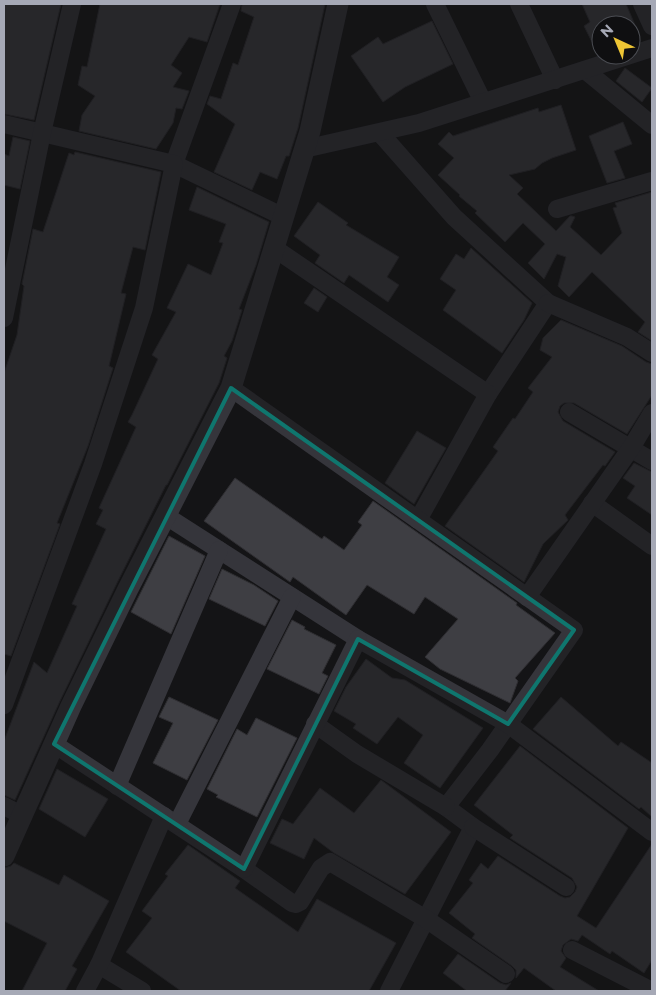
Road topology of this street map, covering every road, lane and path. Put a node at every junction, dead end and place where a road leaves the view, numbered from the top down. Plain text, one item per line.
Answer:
1 (72, 4) edge
2 (232, 4) edge
3 (338, 4) edge
4 (435, 4) edge
5 (519, 4) edge
6 (642, 4) edge
7 (652, 26) edge
8 (652, 48) edge
9 (585, 70) junction
10 (555, 80) junction
11 (483, 102) junction
12 (4, 124) edge
13 (652, 125) edge
14 (42, 133) junction
15 (380, 133) junction
16 (304, 149) junction
17 (174, 164) junction
18 (652, 181) edge
19 (558, 209) dead end
20 (284, 217) junction
21 (274, 248) junction
22 (548, 304) junction
23 (4, 318) edge
24 (652, 353) edge
25 (231, 388) junction
26 (488, 394) junction
27 (569, 412) dead end
28 (652, 414) edge
29 (631, 448) junction
30 (652, 461) edge
31 (592, 503) junction
32 (166, 516) junction
33 (418, 520) junction
34 (652, 546) edge
35 (220, 550) junction
36 (292, 597) junction
37 (528, 598) junction
38 (358, 639) junction
39 (4, 705) edge
40 (316, 724) junction
41 (508, 724) junction
42 (54, 744) junction
43 (117, 786) junction
44 (4, 806) edge
45 (446, 808) junction
46 (23, 816) junction
47 (171, 820) junction
48 (473, 827) junction
49 (652, 832) edge
50 (4, 856) edge
51 (244, 869) junction
52 (566, 887) dead end
53 (426, 919) junction
54 (572, 950) dead end
55 (99, 965) junction
56 (506, 974) dead end
57 (85, 991) edge
58 (142, 991) edge
59 (389, 991) edge
60 (652, 991) edge

1 - 14 street
2 - 17 street
3 - 16 street
4 - 11 street
5 - 10 street
6 - 7 street
8 - 9 street
9 - 10 street
9 - 13 street
10 - 11 street
11 - 15 street
12 - 14 street
14 - 17 street
14 - 23 street
15 - 16 street
15 - 22 street
16 - 20 street
17 - 20 street
17 - 39 street
18 - 19 street
20 - 21 street
21 - 25 street
21 - 26 street
22 - 24 street
22 - 26 street
25 - 32 street
25 - 33 street
26 - 33 street
27 - 29 street
28 - 29 street
29 - 30 street
29 - 31 street
31 - 34 street
31 - 37 street
32 - 35 street
32 - 42 street
33 - 37 street
35 - 36 street
35 - 43 street
36 - 38 street
36 - 47 street
37 - 41 street
38 - 40 street
38 - 41 street
40 - 45 street
40 - 51 street
41 - 45 street
41 - 49 street
42 - 43 street
42 - 46 street
43 - 47 street
44 - 46 street
45 - 48 street
46 - 50 street
47 - 51 street
47 - 55 street
48 - 52 street
48 - 53 street
51 - 53 street
53 - 56 street
53 - 59 street
54 - 60 street
55 - 57 street
55 - 58 street

